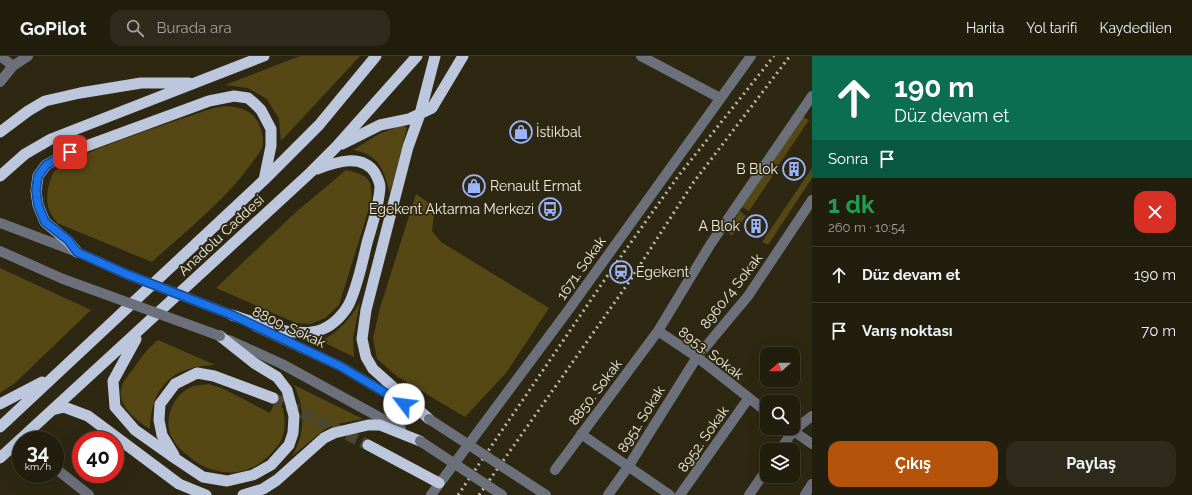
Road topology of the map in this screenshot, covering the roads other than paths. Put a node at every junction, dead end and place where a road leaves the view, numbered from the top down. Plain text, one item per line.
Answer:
1 (0, 56) edge
2 (28, 56) edge
3 (264, 56) edge
4 (376, 56) edge
5 (417, 56) edge
6 (435, 56) edge
7 (463, 56) edge
8 (642, 56) edge
9 (751, 56) edge
10 (13, 66) junction
11 (0, 82) edge
12 (195, 83) junction
13 (812, 96) edge
14 (720, 98) junction
15 (420, 114) junction
16 (0, 132) edge
17 (336, 147) junction
18 (311, 172) junction
19 (0, 176) edge
20 (264, 180) junction
21 (810, 206) edge
22 (0, 223) edge
23 (0, 251) edge
24 (77, 252) junction
25 (232, 315) junction
26 (142, 330) junction
27 (658, 331) junction
28 (220, 336) junction
29 (697, 357) junction
30 (53, 376) junction
31 (273, 398) tunnel mouth
32 (748, 399) junction
33 (0, 404) edge
34 (760, 407) edge
35 (52, 410) junction
36 (812, 416) edge
37 (429, 419) junction
38 (800, 424) edge
39 (0, 427) edge
40 (30, 431) edge
41 (581, 434) junction
42 (798, 435) edge
43 (420, 441) junction
44 (812, 444) edge
45 (368, 445) tunnel mouth
46 (12, 447) edge
47 (0, 458) edge
48 (176, 459) junction
49 (628, 467) junction
50 (555, 470) dead end
51 (64, 475) edge
52 (760, 478) edge
53 (439, 483) junction
54 (812, 484) edge
55 (89, 495) edge
56 (206, 495) edge
57 (243, 495) edge
58 (431, 495) edge
59 (502, 495) edge
60 (546, 495) edge
61 (608, 495) edge
62 (670, 495) edge
63 (680, 495) edge
64 (748, 495) edge
65 (805, 495) edge

1 - 10 street
2 - 10 street
3 - 12 highway
4 - 20 highway, Anadolu Caddesi
5 - 17 highway, Anadolu Caddesi
6 - 15 highway
7 - 15 highway
8 - 14 street
9 - 14 street, 1671. Sokak
10 - 11 street
12 - 16 highway
12 - 19 highway
13 - 27 street, 8850. Sokak
14 - 53 street, 1671. Sokak
15 - 17 highway
15 - 37 highway
17 - 18 highway, Anadolu Caddesi
18 - 25 highway
18 - 26 highway, Anadolu Caddesi
20 - 24 highway
20 - 30 highway, Anadolu Caddesi
21 - 29 street, 8960/4 Sokak
22 - 24 street, 8809. Sokak
23 - 28 street, bridge
24 - 25 street, 8809. Sokak, bridge
25 - 37 street, 8809. Sokak
26 - 35 highway, Anadolu Caddesi
26 - 48 highway
27 - 29 street, 8953. Sokak
27 - 41 street, 8850. Sokak
28 - 43 street
28 - 48 highway
29 - 32 street, 8953. Sokak
29 - 49 street, 8951. Sokak
30 - 33 highway
30 - 39 highway, Anadolu Caddesi
31 - 48 highway
32 - 34 street, 8953. Sokak
32 - 63 street, 8952. Sokak
35 - 40 highway, Anadolu Caddesi
35 - 56 highway
36 - 38 street
37 - 60 street, 8809. Sokak, bridge
41 - 49 street
41 - 50 street, 8850. Sokak
42 - 44 street
43 - 57 highway
43 - 59 street, bridge
45 - 53 highway
46 - 47 highway, Anadolu Caddesi
49 - 61 street, 8951. Sokak
49 - 62 street
51 - 55 street
52 - 64 street
53 - 58 street, 1671. Sokak
54 - 65 street

